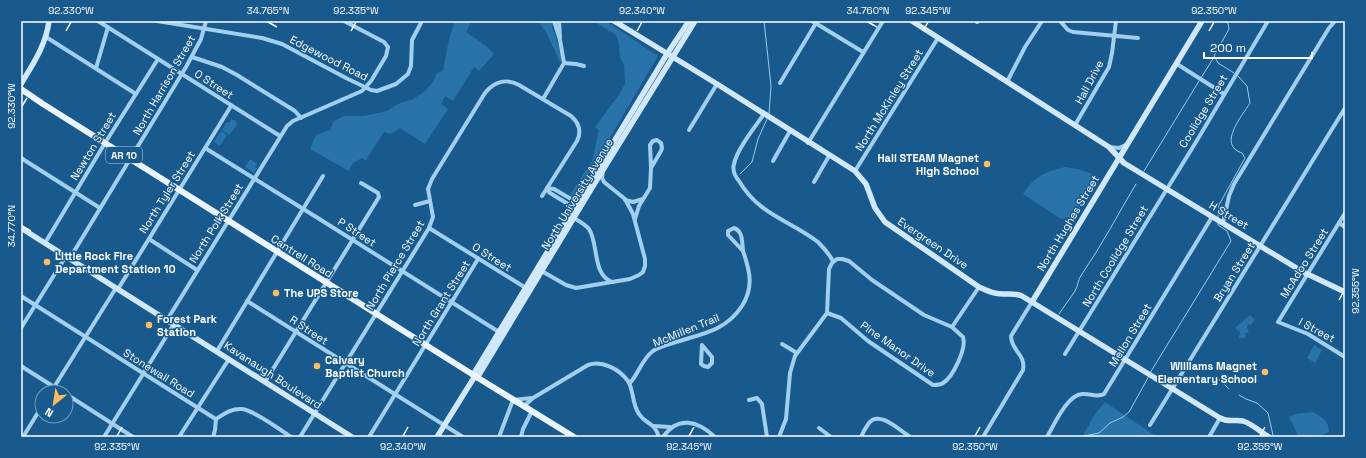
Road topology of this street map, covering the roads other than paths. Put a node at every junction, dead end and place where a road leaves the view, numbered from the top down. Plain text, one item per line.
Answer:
1 (49, 21) edge
2 (98, 21) edge
3 (157, 21) edge
4 (206, 21) edge
5 (344, 21) edge
6 (422, 21) edge
7 (554, 21) edge
8 (559, 21) edge
9 (614, 21) edge
10 (689, 21) edge
11 (695, 21) edge
12 (882, 21) edge
13 (1042, 21) edge
14 (1060, 21) edge
15 (1116, 21) edge
16 (1202, 21) edge
17 (1268, 21) edge
18 (1334, 21) edge
19 (814, 22) edge
20 (915, 22) edge
21 (108, 27) junction
22 (204, 29) junction
23 (1114, 36) junction
24 (46, 37) junction
25 (938, 38) junction
26 (1138, 38) dead end
27 (560, 40) junction
28 (863, 52) junction
29 (670, 55) junction
30 (192, 57) junction
31 (158, 59) junction
32 (564, 63) junction
33 (1177, 64) junction
34 (584, 66) dead end
35 (96, 68) junction
36 (182, 74) junction
37 (1007, 82) junction
38 (780, 83) dead end
39 (21, 84) edge
40 (717, 84) junction
41 (365, 88) junction
42 (21, 89) edge
43 (136, 94) junction
44 (1224, 94) junction
45 (543, 99) junction
46 (232, 106) junction
47 (1345, 108) edge
48 (767, 116) junction
49 (301, 118) junction
50 (1075, 125) junction
51 (689, 130) dead end
52 (790, 131) junction
53 (280, 136) junction
54 (808, 142) junction
55 (105, 143) junction
56 (1128, 144) junction
57 (1109, 146) junction
58 (205, 148) junction
59 (829, 156) junction
60 (21, 158) edge
61 (1119, 158) junction
62 (131, 159) junction
63 (773, 162) dead end
64 (651, 168) junction
65 (603, 171) junction
66 (855, 171) junction
67 (323, 176) dead end
68 (254, 178) junction
69 (604, 182) junction
70 (814, 182) dead end
71 (361, 183) dead end
72 (593, 186) junction
73 (548, 188) junction
74 (1166, 188) junction
75 (179, 190) junction
76 (76, 193) junction
77 (542, 196) dead end
78 (581, 197) junction
79 (625, 199) junction
80 (643, 200) junction
81 (430, 201) junction
82 (416, 205) dead end
83 (100, 208) junction
84 (303, 208) junction
85 (1345, 213) edge
86 (571, 216) junction
87 (1214, 218) junction
88 (635, 219) junction
89 (228, 221) junction
90 (1222, 222) junction
91 (1339, 223) junction
92 (1345, 227) edge
93 (21, 228) edge
94 (429, 228) junction
95 (149, 239) junction
96 (353, 241) junction
97 (45, 243) junction
98 (1260, 246) junction
99 (743, 250) junction
100 (277, 251) junction
101 (68, 257) junction
102 (478, 259) junction
103 (834, 261) junction
104 (197, 270) junction
105 (540, 270) junction
106 (402, 271) junction
107 (601, 272) junction
108 (1307, 274) junction
109 (612, 282) junction
110 (327, 283) junction
111 (595, 285) junction
112 (980, 287) junction
113 (117, 288) junction
114 (526, 288) junction
115 (1345, 292) edge
116 (21, 296) edge
117 (247, 301) junction
118 (452, 302) junction
119 (1032, 302) junction
120 (35, 305) junction
121 (827, 313) junction
122 (376, 314) junction
123 (167, 320) junction
124 (1278, 322) joint
125 (174, 324) junction
126 (952, 327) junction
127 (21, 328) edge
128 (296, 332) junction
129 (499, 332) junction
130 (1079, 332) junction
131 (697, 335) junction
132 (86, 336) junction
133 (782, 344) dead end
134 (425, 345) junction
135 (702, 345) junction
136 (217, 351) junction
137 (797, 353) junction
138 (1065, 354) dead end
139 (1345, 357) edge
140 (228, 358) junction
141 (1125, 360) junction
142 (346, 363) junction
143 (21, 366) edge
144 (143, 373) junction
145 (475, 376) junction
146 (265, 382) junction
147 (630, 383) junction
148 (49, 384) edge
149 (56, 384) edge
150 (1172, 388) junction
151 (395, 394) junction
152 (533, 398) junction
153 (74, 399) edge
154 (513, 400) junction
155 (749, 400) dead end
156 (524, 406) junction
157 (198, 408) junction
158 (532, 411) junction
159 (314, 413) junction
160 (34, 418) edge
161 (1220, 418) junction
162 (216, 419) junction
163 (112, 423) junction
164 (1150, 425) dead end
165 (444, 426) junction
166 (654, 426) junction
167 (670, 427) junction
168 (819, 428) dead end
169 (909, 436) edge
170 (22, 437) edge
171 (104, 437) edge
172 (134, 437) edge
173 (180, 437) edge
174 (213, 437) edge
175 (291, 437) edge
176 (300, 437) edge
177 (352, 437) edge
178 (369, 437) edge
179 (437, 437) edge
180 (463, 437) edge
181 (499, 437) edge
182 (521, 437) edge
183 (574, 437) edge
184 (659, 437) edge
185 (663, 437) edge
186 (715, 437) edge
187 (767, 437) edge
188 (779, 437) edge
189 (831, 437) edge
190 (861, 437) edge
191 (983, 437) edge
192 (1047, 437) edge
193 (1208, 437) edge
194 (1269, 437) edge

1 - 24 street
2 - 21 street, O Street
3 - 22 street, Edgewood Road
4 - 22 street, North Harrison Street
5 - 41 street
6 - 41 street, Edgewood Road
7 - 27 street
8 - 27 street
9 - 29 street, Evergreen Drive
10 - 29 street, North University Avenue
11 - 29 street, North University Avenue
12 - 28 street
13 - 37 street
14 - 23 street
15 - 23 street, Hall Drive
16 - 33 street, North Hughes Street
17 - 44 street, Coolidge Street
18 - 90 street
19 - 28 street
19 - 38 street
20 - 25 street, H Street
21 - 31 street, O Street
21 - 35 street
22 - 30 street, North Harrison Street
22 - 41 street, Edgewood Road
23 - 26 street
23 - 50 street, Hall Drive
24 - 35 street
24 - 39 street
25 - 37 street, H Street
25 - 66 street, North McKinley Street
27 - 32 street
28 - 54 street
29 - 40 street, Evergreen Drive
29 - 65 street, North University Avenue
29 - 78 street, North University Avenue
30 - 36 street, North Harrison Street
30 - 49 street
31 - 36 street, O Street
31 - 43 street, Newton Street
32 - 34 street
32 - 45 street
33 - 44 street
33 - 56 street, North Hughes Street
35 - 43 street
36 - 46 street, O Street
36 - 62 street, North Harrison Street
37 - 50 street, H Street
40 - 48 street, Evergreen Drive
40 - 51 street
41 - 49 street, North Polk Street
42 - 55 main road, Cantrell Road / AR 10
43 - 55 street, Newton Street
44 - 74 street, Coolidge Street
45 - 73 street, North Pierce Street
45 - 81 street, North Pierce Street
46 - 53 street, O Street
46 - 58 street, North Tyler Street
47 - 98 street, Bryan Street
48 - 52 street, Evergreen Drive
48 - 103 street
49 - 53 street, North Polk Street
50 - 57 street, H Street
52 - 54 street, Evergreen Drive
52 - 63 street
53 - 68 street, North Polk Street
54 - 59 street, Evergreen Drive
55 - 62 main road, Cantrell Road / AR 10
55 - 76 street, Newton Street
56 - 57 street
56 - 61 street, North Hughes Street
57 - 61 street, H Street
58 - 68 street, P Street
58 - 75 street, North Tyler Street
59 - 66 street, Evergreen Drive
59 - 70 street
60 - 76 street
61 - 74 street, H Street
61 - 119 street, North Hughes Street
62 - 75 main road, Cantrell Road / AR 10
62 - 83 street, North Harrison Street
64 - 64 street
64 - 80 street
65 - 69 street
65 - 72 street, North University Avenue
66 - 112 street, Evergreen Drive
67 - 84 street
68 - 84 street, P Street
68 - 89 street, North Polk Street
69 - 72 street
69 - 79 street
71 - 96 street
72 - 86 street, North University Avenue
73 - 77 street
73 - 78 street
73 - 86 street
74 - 87 street, H Street
74 - 130 street, North Coolidge Street
75 - 89 main road, Cantrell Road / AR 10
75 - 95 street, North Tyler Street
76 - 83 street
76 - 97 street, Newton Street
78 - 86 street, North University Avenue
79 - 80 street
79 - 88 street
80 - 88 street
81 - 82 street
81 - 94 street, North Pierce Street
83 - 101 street, North Harrison Street
84 - 96 street, P Street
84 - 100 street
85 - 91 street, McAdoo Street
86 - 105 street, North University Avenue
86 - 107 street
87 - 90 street, H Street
87 - 141 street, Mellon Street
88 - 109 street
89 - 100 main road, Cantrell Road / AR 10
89 - 104 street, North Polk Street
90 - 98 street, H Street
91 - 92 street
91 - 108 street, McAdoo Street
93 - 97 street, Kavanaugh Boulevard
94 - 102 street, O Street
94 - 106 street, North Pierce Street
95 - 104 street
95 - 113 street, North Tyler Street
96 - 106 street, P Street
96 - 110 street
97 - 101 street, Kavanaugh Boulevard
98 - 108 street, H Street
98 - 150 street, Bryan Street
99 - 99 street, McMillen Trail
99 - 131 street, McMillen Trail
100 - 110 main road, Cantrell Road / AR 10
100 - 117 street
101 - 113 street, Kavanaugh Boulevard
101 - 120 street, North Harrison Street
102 - 114 street, O Street
102 - 118 street, North Grant Street
103 - 121 street
103 - 126 street, Pine Manor Drive
104 - 123 street, North Polk Street
105 - 111 street
105 - 114 street, North University Avenue
105 - 145 street, North University Avenue
106 - 118 street, P Street
106 - 122 street, North Pierce Street
107 - 109 street
107 - 111 street
108 - 115 street, H Street
108 - 124 street, McAdoo Street
109 - 111 street
110 - 122 main road, Cantrell Road / AR 10
110 - 128 street
112 - 119 street, Evergreen Drive
112 - 126 street
113 - 123 street, Kavanaugh Boulevard
113 - 132 street, North Tyler Street
114 - 129 street, North University Avenue
116 - 120 street, Stonewall Road
117 - 128 street, R Street
117 - 136 street
118 - 129 street, P Street
118 - 134 street, North Grant Street
119 - 130 street, Evergreen Drive
119 - 191 street, North Hughes Street
120 - 127 street, North Harrison Street
120 - 132 street, Stonewall Road
121 - 126 street, Pine Manor Drive
121 - 137 street
122 - 134 main road, Cantrell Road / AR 10
122 - 142 street, North Pierce Street
123 - 125 street, Kavanaugh Boulevard
124 - 139 street, I Street
125 - 136 street, Kavanaugh Boulevard
125 - 144 street
128 - 142 street, R Street
128 - 146 street
129 - 145 street, North University Avenue
130 - 138 street, North Coolidge Street
130 - 141 street, Evergreen Drive
131 - 135 street
131 - 147 street, McMillen Trail
132 - 144 street, Stonewall Road
132 - 149 street, North Tyler Street
133 - 137 street
134 - 145 main road, Cantrell Road / AR 10
134 - 151 street, North Grant Street
135 - 135 street
136 - 140 street, Kavanaugh Boulevard
137 - 188 street
140 - 146 street, Kavanaugh Boulevard
140 - 157 street
141 - 150 street, Evergreen Drive
141 - 192 street, Mellon Street
142 - 151 street, R Street
142 - 159 street, North Pierce Street
143 - 148 street
144 - 157 street, Stonewall Road
144 - 163 street
145 - 154 main road, Cantrell Road / AR 10
145 - 165 street, North University Avenue
146 - 159 street, Kavanaugh Boulevard
147 - 152 street
147 - 166 street
150 - 161 street, Evergreen Drive
150 - 164 street, Bryan Street
151 - 165 street, R Street
151 - 178 street, North Grant Street
152 - 154 street
152 - 156 street
153 - 163 street
154 - 156 main road, Cantrell Road / AR 10
154 - 181 street
155 - 187 street
156 - 158 main road, Cantrell Road / AR 10
157 - 162 street, Stonewall Road
157 - 173 street
158 - 182 street
158 - 183 main road, Cantrell Road / AR 10
159 - 176 street, North Pierce Street
159 - 177 street, Kavanaugh Boulevard
160 - 170 street
161 - 193 street
161 - 194 street, Evergreen Drive
162 - 174 street
162 - 175 street
163 - 171 street
163 - 172 street
165 - 179 street, North University Avenue
165 - 180 street, R Street
166 - 167 street
166 - 184 street
167 - 185 street
167 - 186 street
168 - 189 street
169 - 190 street

